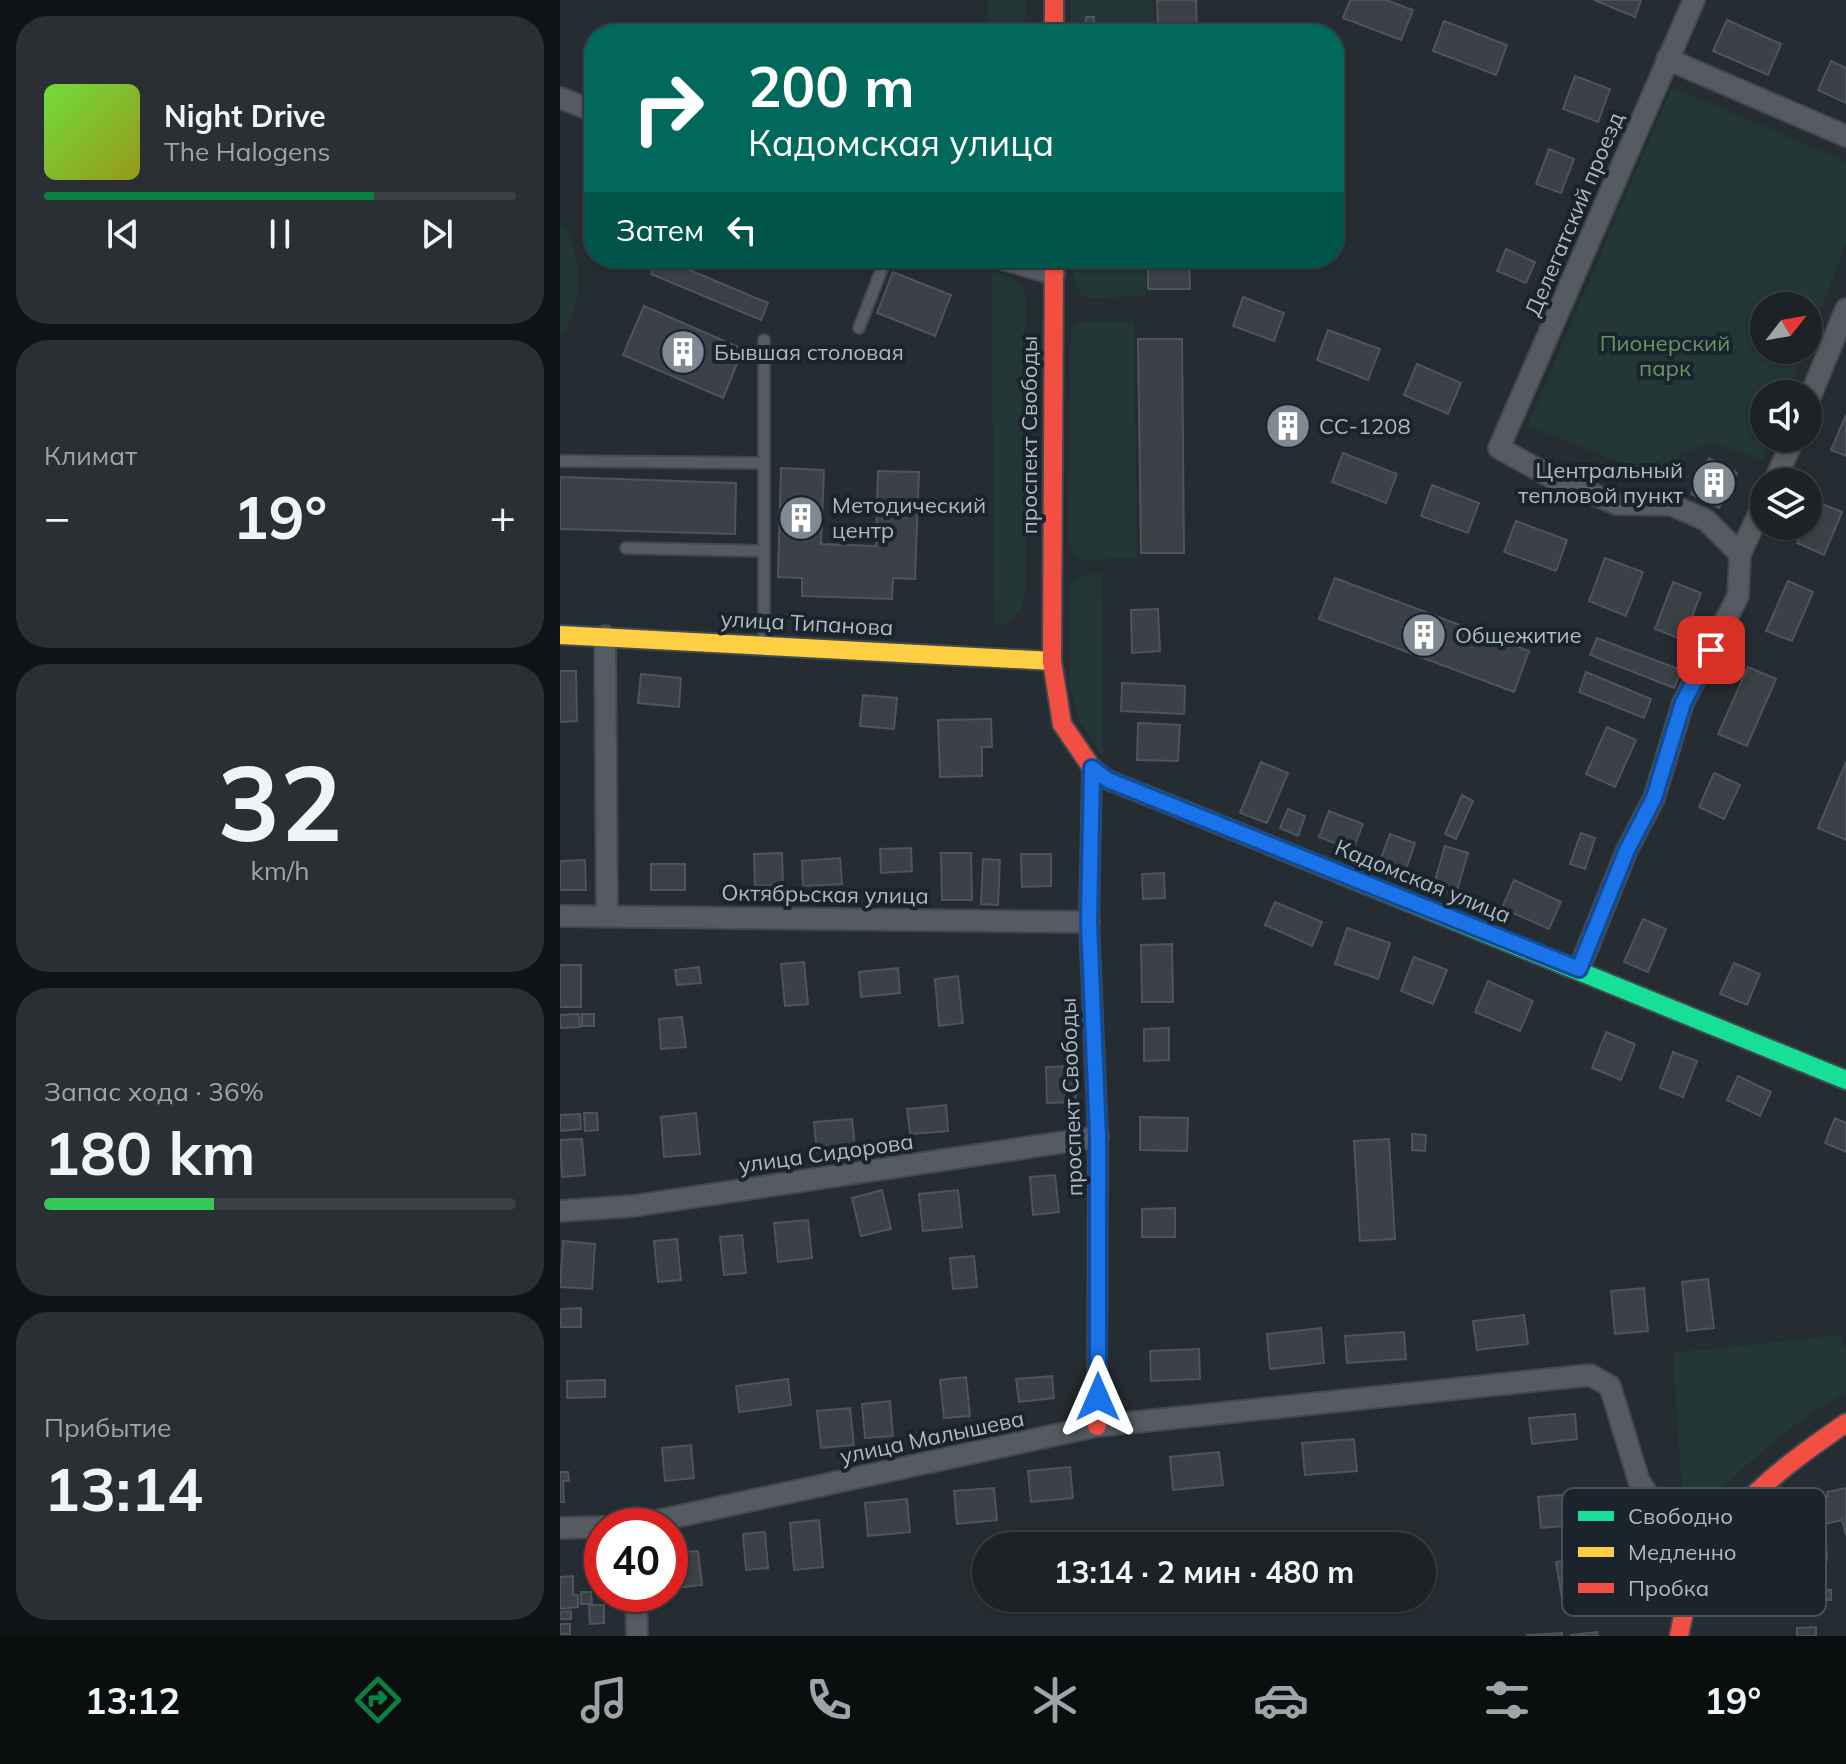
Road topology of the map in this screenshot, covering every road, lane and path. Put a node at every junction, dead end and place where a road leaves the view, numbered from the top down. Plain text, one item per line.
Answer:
1 (1054, 0) edge
2 (1694, 0) edge
3 (1054, 24) edge
4 (1667, 59) junction
5 (560, 98) edge
6 (584, 107) edge
7 (1846, 136) edge
8 (882, 268) edge
9 (1054, 268) edge
10 (1846, 309) edge
11 (859, 328) dead end
12 (764, 340) dead end
13 (1817, 380) edge
14 (560, 461) edge
15 (763, 463) junction
16 (1750, 533) edge
17 (626, 548) dead end
18 (764, 551) junction
19 (1740, 554) junction
20 (560, 635) edge
21 (605, 636) junction
22 (764, 645) junction
23 (1052, 661) junction
24 (1092, 768) junction
25 (560, 916) edge
26 (607, 916) junction
27 (1089, 922) junction
28 (1579, 969) junction
29 (1846, 1080) edge
30 (1098, 1137) junction
31 (560, 1211) edge
32 (1846, 1423) edge
33 (1097, 1426) junction
34 (1644, 1488) edge
35 (1762, 1488) edge
36 (688, 1514) edge
37 (584, 1527) edge
38 (560, 1528) edge
39 (636, 1612) edge
40 (1683, 1616) edge
41 (637, 1636) edge
42 (1679, 1636) edge

1 - 3 street
2 - 4 street, Делегатский проезд
4 - 7 street
4 - 19 street, Делегатский проезд
5 - 6 street
8 - 11 lane
9 - 23 street, проспект Свободы
10 - 13 street
12 - 15 lane
14 - 15 lane
15 - 18 lane
16 - 19 street
17 - 18 lane
18 - 22 lane
19 - 28 street
20 - 21 street, улица Типанова
21 - 22 street, улица Типанова
21 - 26 street
22 - 23 street, улица Типанова
23 - 24 street, Кадомская улица
24 - 27 street, проспект Свободы
24 - 28 street, Кадомская улица
25 - 26 street, Октябрьская улица
26 - 27 street, Октябрьская улица
27 - 30 street, проспект Свободы
28 - 29 street, Кадомская улица
30 - 31 street, улица Сидорова
30 - 33 street, проспект Свободы
32 - 35 street
33 - 34 street, улица Малышева
33 - 36 street, улица Малышева
37 - 38 street
39 - 41 street
40 - 42 street

